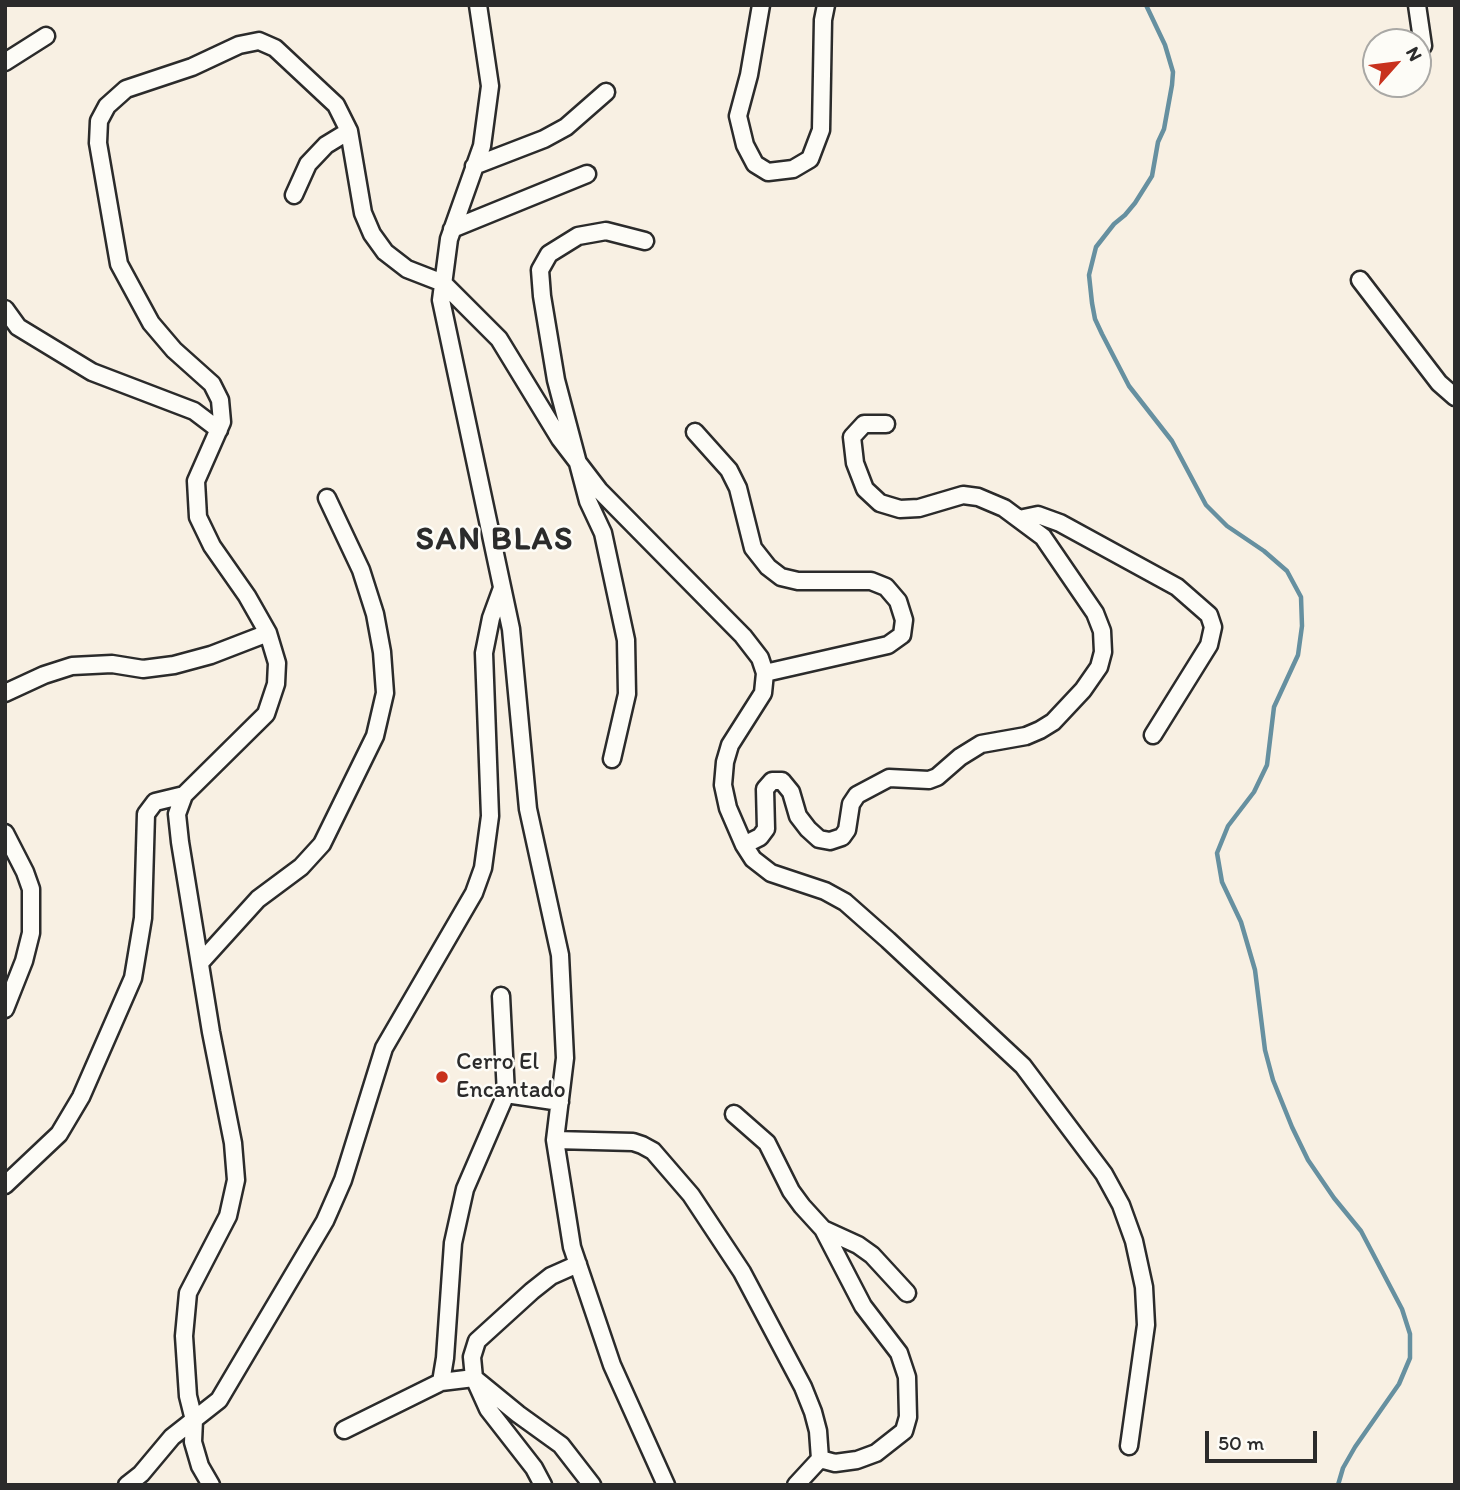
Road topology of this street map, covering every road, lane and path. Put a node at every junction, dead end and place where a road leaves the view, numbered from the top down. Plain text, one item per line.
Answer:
1 (478, 5) edge
2 (761, 5) edge
3 (827, 5) edge
4 (1417, 5) edge
5 (1420, 28) edge
6 (46, 36) dead end
7 (5, 62) edge
8 (606, 92) dead end
9 (348, 131) junction
10 (474, 166) junction
11 (587, 174) dead end
12 (294, 195) dead end
13 (452, 229) junction
14 (645, 241) dead end
15 (1360, 280) dead end
16 (443, 284) junction
17 (5, 309) edge
18 (1455, 397) edge
19 (886, 424) dead end
20 (219, 430) junction
21 (695, 432) dead end
22 (579, 463) junction
23 (327, 498) dead end
24 (1019, 519) junction
25 (502, 588) junction
26 (268, 633) junction
27 (765, 673) junction
28 (5, 693) edge
29 (1153, 735) dead end
30 (612, 759) dead end
31 (184, 795) junction
32 (5, 833) edge
33 (744, 845) junction
34 (200, 962) junction
35 (501, 996) dead end
36 (5, 1009) edge
37 (506, 1094) junction
38 (560, 1102) junction
39 (734, 1114) dead end
40 (555, 1140) junction
41 (5, 1185) edge
42 (823, 1229) junction
43 (578, 1264) junction
44 (907, 1293) dead end
45 (474, 1378) junction
46 (441, 1382) junction
47 (194, 1420) junction
48 (344, 1430) dead end
49 (1129, 1446) dead end
50 (820, 1459) junction
51 (127, 1485) edge
52 (211, 1485) edge
53 (543, 1485) edge
54 (592, 1485) edge
55 (666, 1485) edge
56 (796, 1485) edge

1 - 10 street
2 - 3 street
4 - 5 street
6 - 7 street
8 - 10 street
9 - 12 street
9 - 16 street
9 - 20 street
10 - 13 street
11 - 13 street
13 - 16 street
14 - 22 street
15 - 18 street
16 - 22 street
16 - 25 street
17 - 20 street
19 - 24 street
20 - 26 street
21 - 27 street
22 - 27 street
22 - 30 street
23 - 34 street
24 - 29 street
24 - 33 street
25 - 38 street
25 - 47 street
26 - 28 street
26 - 31 street
27 - 33 street
31 - 34 street
31 - 41 street
32 - 36 street
33 - 49 street
34 - 47 street
35 - 37 street
37 - 38 street
37 - 46 street
38 - 40 street
39 - 42 street
40 - 43 street
40 - 50 street
42 - 44 street
42 - 50 street
43 - 45 street
43 - 55 street
45 - 46 street
45 - 53 street
45 - 54 street
46 - 48 street
47 - 51 street
47 - 52 street
50 - 56 street

